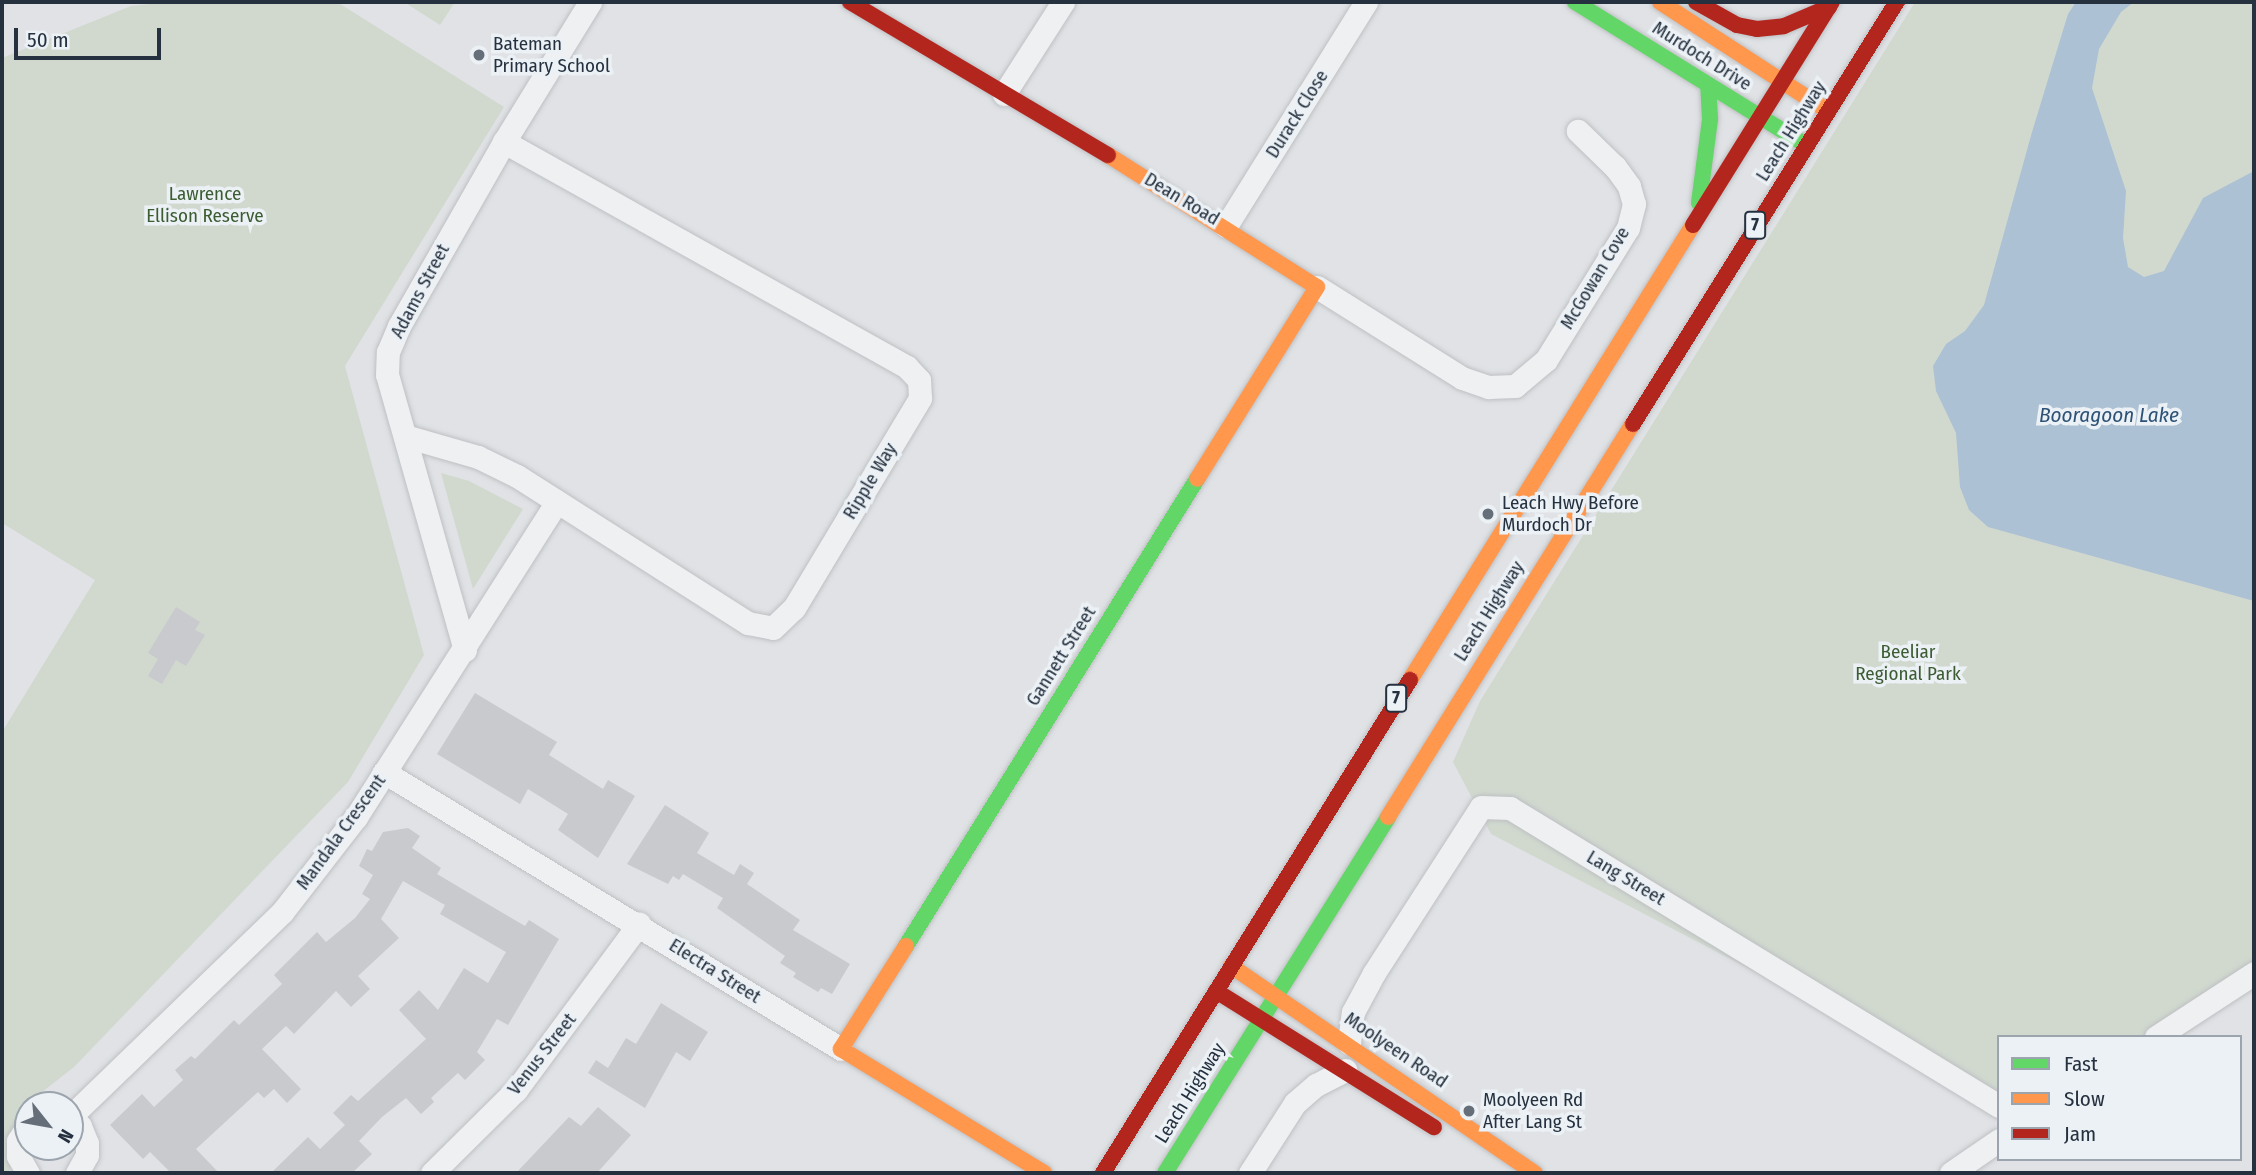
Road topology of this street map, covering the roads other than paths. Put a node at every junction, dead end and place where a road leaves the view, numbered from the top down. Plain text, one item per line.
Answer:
1 (590, 2) edge
2 (849, 2) edge
3 (1062, 2) edge
4 (1366, 2) edge
5 (1575, 2) edge
6 (1660, 2) edge
7 (1696, 2) edge
8 (1897, 2) edge
9 (1830, 4) edge
10 (1782, 81) junction
11 (1708, 85) junction
12 (1004, 94) junction
13 (1828, 111) junction
14 (1760, 116) junction
15 (1578, 131) dead end
16 (504, 142) junction
17 (1806, 145) junction
18 (1698, 216) junction
19 (1226, 226) junction
20 (1317, 287) junction
21 (1515, 386) joint
22 (1562, 430) junction
23 (405, 436) junction
24 (1597, 450) junction
25 (557, 502) junction
26 (465, 650) junction
27 (384, 772) junction
28 (639, 924) junction
29 (1231, 966) junction
30 (2254, 973) edge
31 (1216, 991) junction
32 (1275, 995) junction
33 (1261, 1018) junction
34 (2159, 1035) edge
35 (1349, 1043) junction
36 (841, 1049) junction
37 (1345, 1070) junction
38 (84, 1104) edge
39 (1997, 1104) edge
40 (84, 1136) edge
41 (1997, 1141) edge
42 (84, 1171) edge
43 (432, 1173) edge
44 (1044, 1173) edge
45 (1103, 1173) edge
46 (1165, 1173) edge
47 (1250, 1173) edge
48 (1507, 1173) edge
49 (1535, 1173) edge
50 (1951, 1173) edge

1 - 16 street, Adams Street
2 - 12 main road, Dean Road
3 - 12 street
4 - 19 street, Durack Close
5 - 11 main road, Murdoch Drive
6 - 10 main road, Murdoch Drive
7 - 9 main road
8 - 13 main road, Leach Highway / 7
9 - 10 main road, Leach Highway / 7
10 - 13 main road, Murdoch Drive
10 - 14 main road, Leach Highway / 7
11 - 14 main road, Murdoch Drive
11 - 18 main road
12 - 19 main road, Dean Road
13 - 17 main road, Leach Highway / 7
14 - 17 main road, Murdoch Drive
14 - 18 main road, Leach Highway / 7
15 - 21 street, McGowan Cove
16 - 23 street, Adams Street
16 - 25 street, Ripple Way
17 - 24 main road, Leach Highway / 7
18 - 22 main road, Leach Highway / 7
19 - 20 main road, Dean Road
20 - 21 street, Dean Road
20 - 36 main road, Gannett Street
22 - 24 main road
22 - 29 main road, Leach Highway / 7
23 - 25 street, Ripple Way
23 - 26 street, Adams Street
24 - 32 main road, Leach Highway / 7
25 - 26 street, Mandala Crescent
26 - 27 street, Mandala Crescent
27 - 28 street, Electra Street
27 - 38 street, Mandala Crescent
28 - 36 street, Electra Street
28 - 43 street, Venus Street
29 - 31 main road, Leach Highway / 7
29 - 32 main road, Moolyeen Road
30 - 34 street
31 - 33 main road
31 - 45 main road, Leach Highway / 7
32 - 33 main road, Leach Highway / 7
32 - 35 main road, Moolyeen Road
33 - 37 main road
33 - 46 main road, Leach Highway / 7
35 - 39 street, Lang Street
35 - 49 main road, Moolyeen Road
36 - 44 main road, Electra Street
37 - 47 street
37 - 48 main road
40 - 42 street, Mandala Crescent
41 - 50 street

